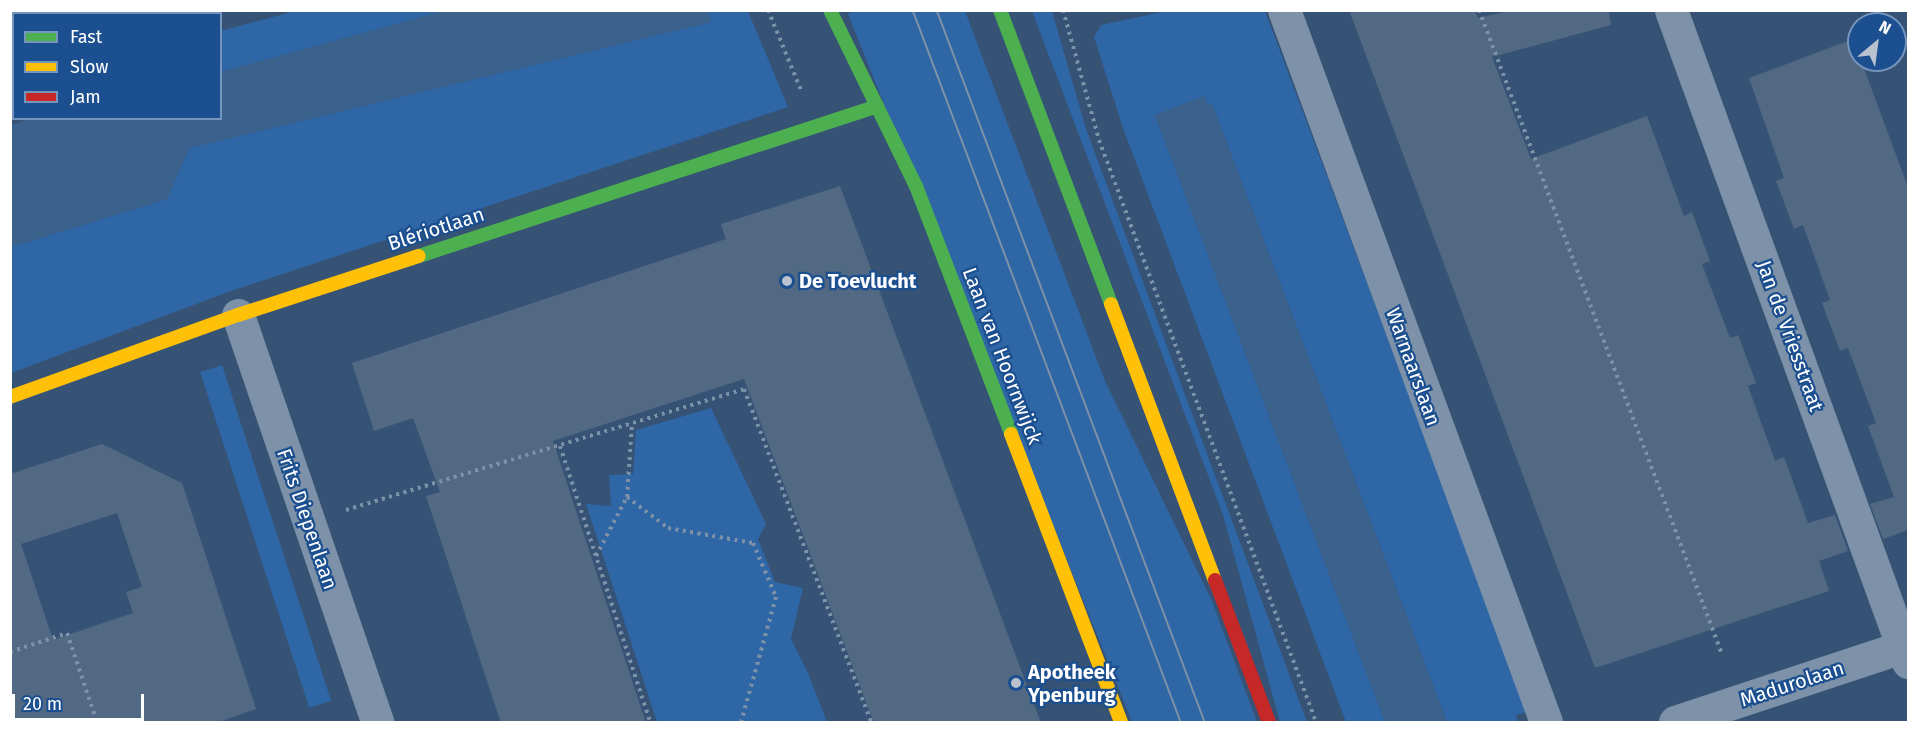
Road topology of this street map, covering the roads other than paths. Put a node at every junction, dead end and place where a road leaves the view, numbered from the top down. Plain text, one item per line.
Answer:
1 (830, 10) edge
2 (1000, 10) edge
3 (1284, 10) edge
4 (1671, 10) edge
5 (877, 106) junction
6 (238, 315) junction
7 (10, 397) edge
8 (1907, 652) edge
9 (377, 723) edge
10 (1121, 723) edge
11 (1269, 723) edge
12 (1546, 723) edge
13 (1675, 723) edge

1 - 5 street, Laan van Hoornwijck
2 - 11 street
3 - 12 street, Warnaarslaan
4 - 8 street, Jan de Vriesstraat
5 - 6 street, Blériotlaan
5 - 10 street, Laan van Hoornwijck
6 - 7 street, Blériotlaan
6 - 9 street, Frits Diepenlaan
8 - 13 street, Madurolaan

